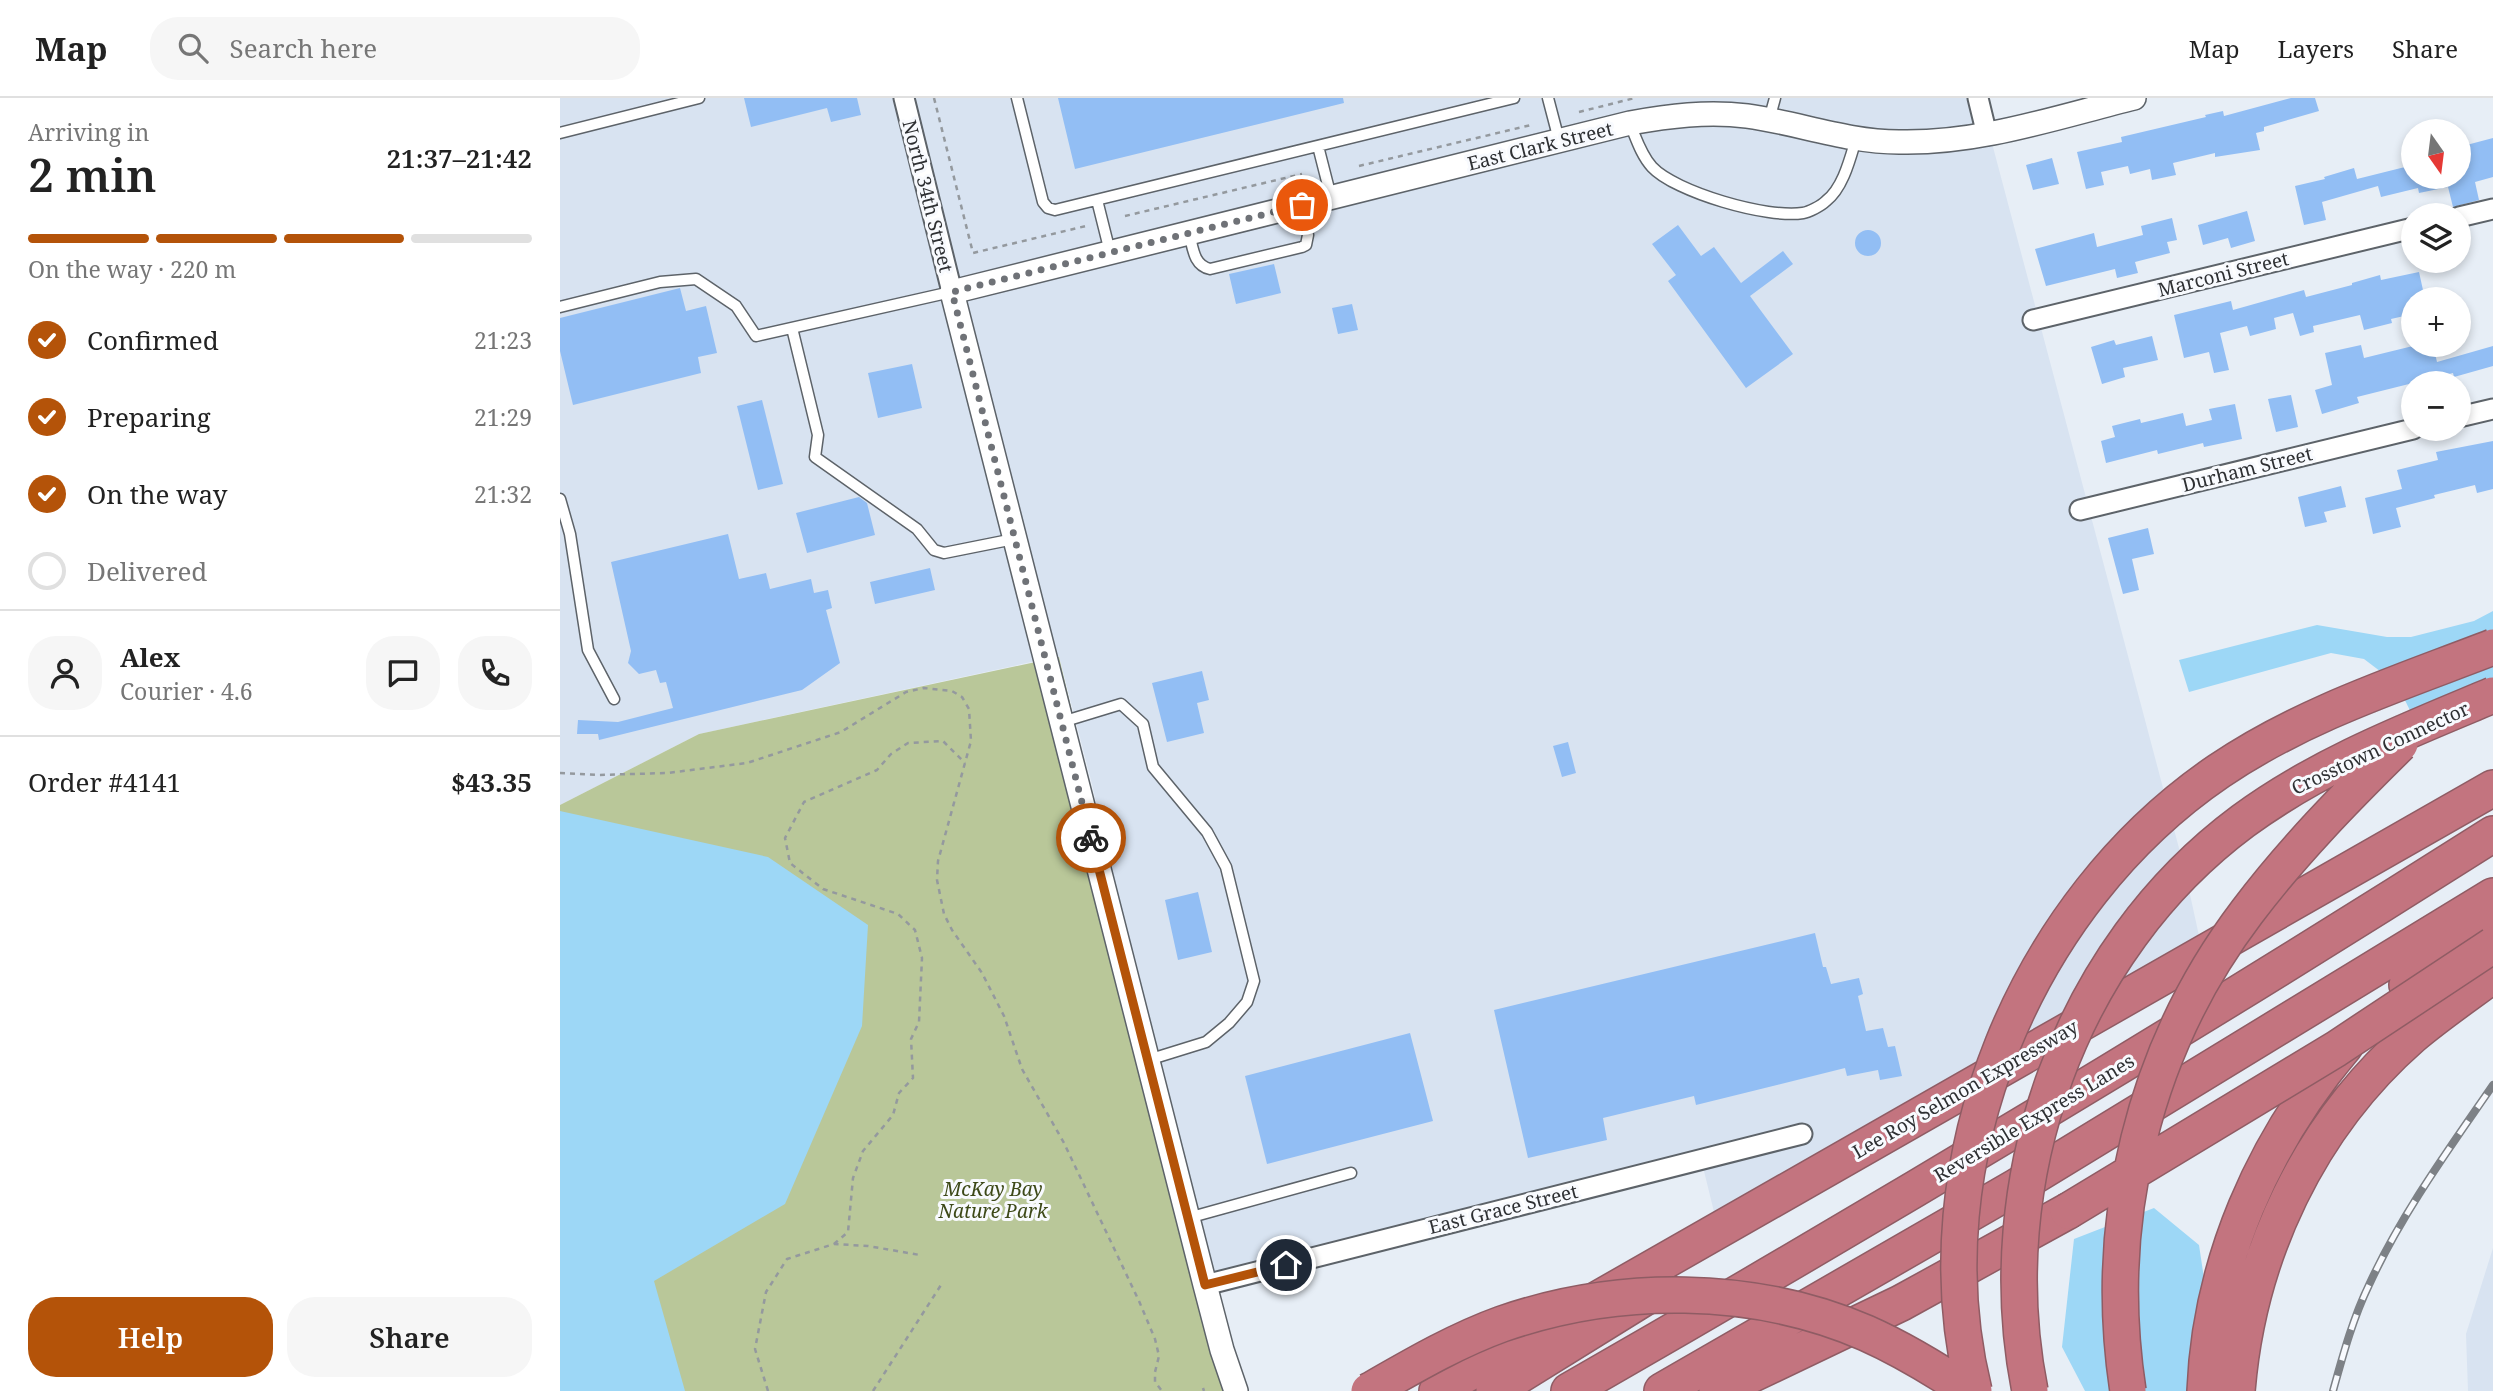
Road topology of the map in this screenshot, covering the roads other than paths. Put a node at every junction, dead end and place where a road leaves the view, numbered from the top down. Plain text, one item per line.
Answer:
1 (699, 98) edge
2 (904, 98) edge
3 (1017, 98) edge
4 (1514, 98) edge
5 (1548, 98) edge
6 (1775, 98) edge
7 (1978, 98) edge
8 (2134, 98) edge
9 (1769, 121) junction
10 (1630, 123) junction
11 (560, 133) edge
12 (1987, 135) junction
13 (1856, 139) junction
14 (1559, 141) junction
15 (1318, 146) junction
16 (1331, 198) junction
17 (1097, 200) junction
18 (1302, 205) junction
19 (2493, 209) edge
20 (2471, 214) edge
21 (2401, 231) edge
22 (1189, 233) junction
23 (1110, 252) junction
24 (952, 292) junction
25 (560, 307) edge
26 (2033, 320) dead end
27 (792, 328) junction
28 (2493, 409) edge
29 (2471, 415) edge
30 (2401, 432) edge
31 (560, 499) edge
32 (2080, 510) dead end
33 (1015, 539) junction
34 (2493, 647) edge
35 (2493, 669) edge
36 (2493, 695) edge
37 (614, 699) dead end
38 (1062, 722) junction
39 (2493, 788) edge
40 (2493, 834) edge
41 (2493, 896) edge
42 (2493, 918) edge
43 (2493, 945) edge
44 (2493, 975) edge
45 (1148, 1060) junction
46 (1802, 1134) dead end
47 (1820, 1172) junction
48 (1351, 1173) dead end
49 (1188, 1218) junction
50 (1205, 1285) junction
51 (1236, 1391) edge
52 (1368, 1391) edge
53 (1437, 1391) edge
54 (1494, 1391) edge
55 (1569, 1391) edge
56 (1662, 1391) edge
57 (1717, 1391) edge
58 (1968, 1391) edge
59 (1974, 1391) edge
60 (2030, 1391) edge
61 (2128, 1391) edge
62 (2205, 1391) edge
63 (2237, 1391) edge

1 - 11 lane
2 - 24 street, North 34th Street
3 - 17 lane
4 - 15 lane
5 - 14 lane
6 - 9 lane
7 - 12 street
8 - 12 street, East Clark Street
9 - 10 street, East Clark Street
9 - 13 street, East Clark Street
10 - 13 lane
10 - 14 street, East Clark Street
12 - 13 street, East Clark Street
14 - 16 street, East Clark Street
15 - 16 lane
15 - 17 lane
16 - 18 street, East Clark Street
17 - 23 lane
18 - 22 street, East Clark Street
18 - 22 lane
19 - 20 street
21 - 26 street, Marconi Street
22 - 23 street, East Clark Street
23 - 24 street, East Clark Street
24 - 27 lane
24 - 33 street, North 34th Street
25 - 27 lane
27 - 33 lane
28 - 29 street
30 - 32 street, Durham Street
31 - 37 lane
33 - 38 street, North 34th Street
34 - 59 highway, bridge
35 - 61 highway, bridge
36 - 60 highway, Crosstown Connector, bridge
38 - 45 street, North 34th Street
38 - 45 lane
39 - 47 highway, Lee Roy Selmon Expressway
40 - 55 highway, Reversible Express Lanes, bridge
41 - 56 highway
42 - 62 highway
43 - 57 highway, bridge
44 - 63 highway
45 - 49 street, North 34th Street
46 - 50 street, East Grace Street
47 - 53 highway, Lee Roy Selmon Expressway
47 - 54 highway
48 - 49 lane
49 - 50 street, North 34th Street
50 - 51 street, North 34th Street
52 - 58 highway, bridge

